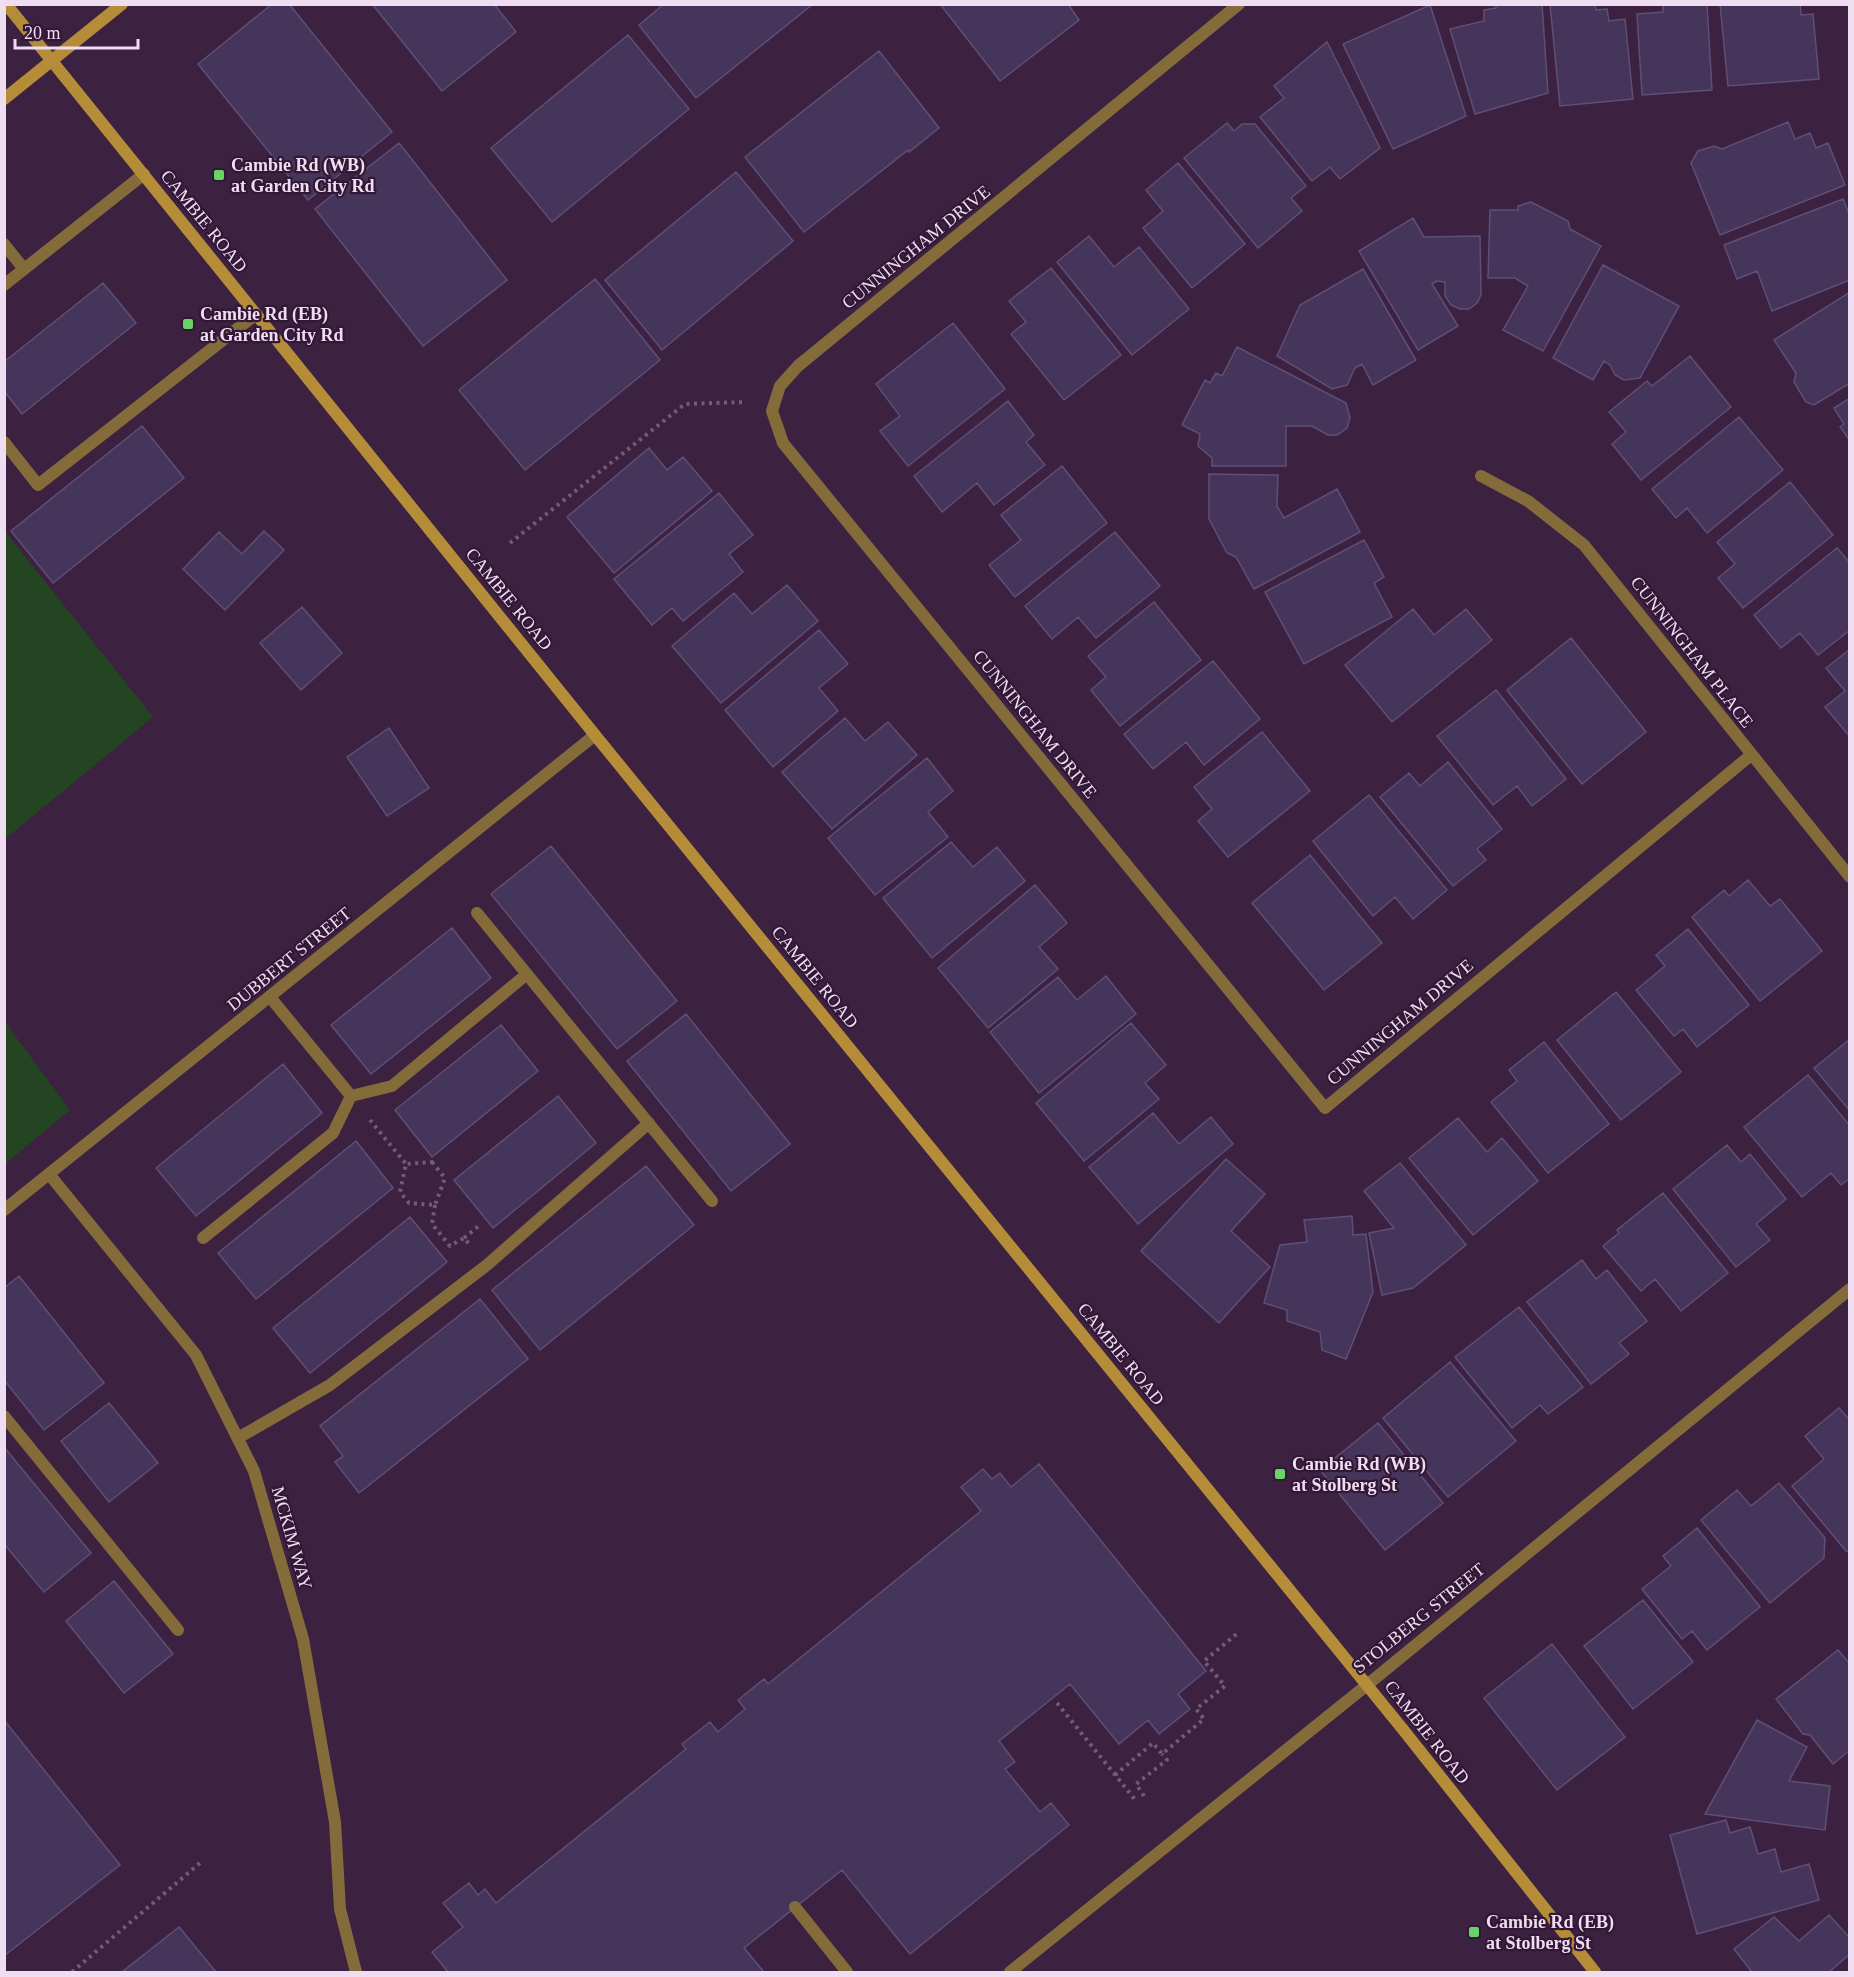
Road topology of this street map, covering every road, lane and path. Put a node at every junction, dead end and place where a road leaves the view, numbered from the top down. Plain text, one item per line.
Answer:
1 (6, 4) edge
2 (122, 4) edge
3 (1239, 4) edge
4 (52, 61) junction
5 (4, 99) edge
6 (144, 174) junction
7 (4, 244) edge
8 (24, 269) junction
9 (4, 285) edge
10 (256, 314) junction
11 (775, 402) junction
12 (4, 442) edge
13 (1481, 476) dead end
14 (510, 543) dead end
15 (596, 735) junction
16 (1751, 755) junction
17 (1850, 877) edge
18 (477, 913) dead end
19 (527, 974) junction
20 (270, 997) junction
21 (351, 1095) junction
22 (649, 1123) junction
23 (406, 1164) junction
24 (49, 1174) junction
25 (712, 1201) dead end
26 (435, 1205) junction
27 (4, 1209) edge
28 (480, 1226) dead end
29 (203, 1238) dead end
30 (464, 1238) junction
31 (487, 1265) junction
32 (1850, 1289) edge
33 (4, 1416) edge
34 (238, 1438) junction
35 (178, 1630) dead end
36 (1239, 1632) dead end
37 (1367, 1685) junction
38 (1057, 1703) dead end
39 (1162, 1754) junction
40 (1115, 1775) junction
41 (1144, 1796) dead end
42 (1137, 1802) dead end
43 (200, 1863) dead end
44 (795, 1907) dead end
45 (72, 1972) edge
46 (356, 1972) edge
47 (848, 1972) edge
48 (1010, 1972) edge
49 (1595, 1972) edge

1 - 4 main road, CAMBIE ROAD
2 - 4 main road
3 - 11 street, CUNNINGHAM DRIVE
4 - 5 main road
4 - 6 main road, CAMBIE ROAD
6 - 8 street
6 - 10 main road, CAMBIE ROAD
7 - 8 street
8 - 9 street
10 - 12 street
10 - 15 main road, CAMBIE ROAD
11 - 14 path
11 - 16 street, CUNNINGHAM DRIVE
13 - 16 street, CUNNINGHAM PLACE
15 - 20 street, DUBBERT STREET
15 - 37 main road, CAMBIE ROAD
16 - 17 street, CUNNINGHAM PLACE
18 - 19 street
19 - 21 street
19 - 22 street
20 - 21 street
20 - 24 street, DUBBERT STREET
21 - 23 path
21 - 29 street
22 - 25 street
22 - 31 street
23 - 26 path
23 - 26 path
24 - 27 street, DUBBERT STREET
24 - 34 street, MCKIM WAY
26 - 30 path
28 - 30 path
30 - 31 path
31 - 34 street
32 - 37 street, STOLBERG STREET
33 - 35 street
34 - 46 street, MCKIM WAY
36 - 39 path
37 - 48 street, STOLBERG STREET
37 - 49 main road, CAMBIE ROAD
38 - 40 path
39 - 40 path
39 - 41 path
40 - 42 path
43 - 45 path
44 - 47 street

